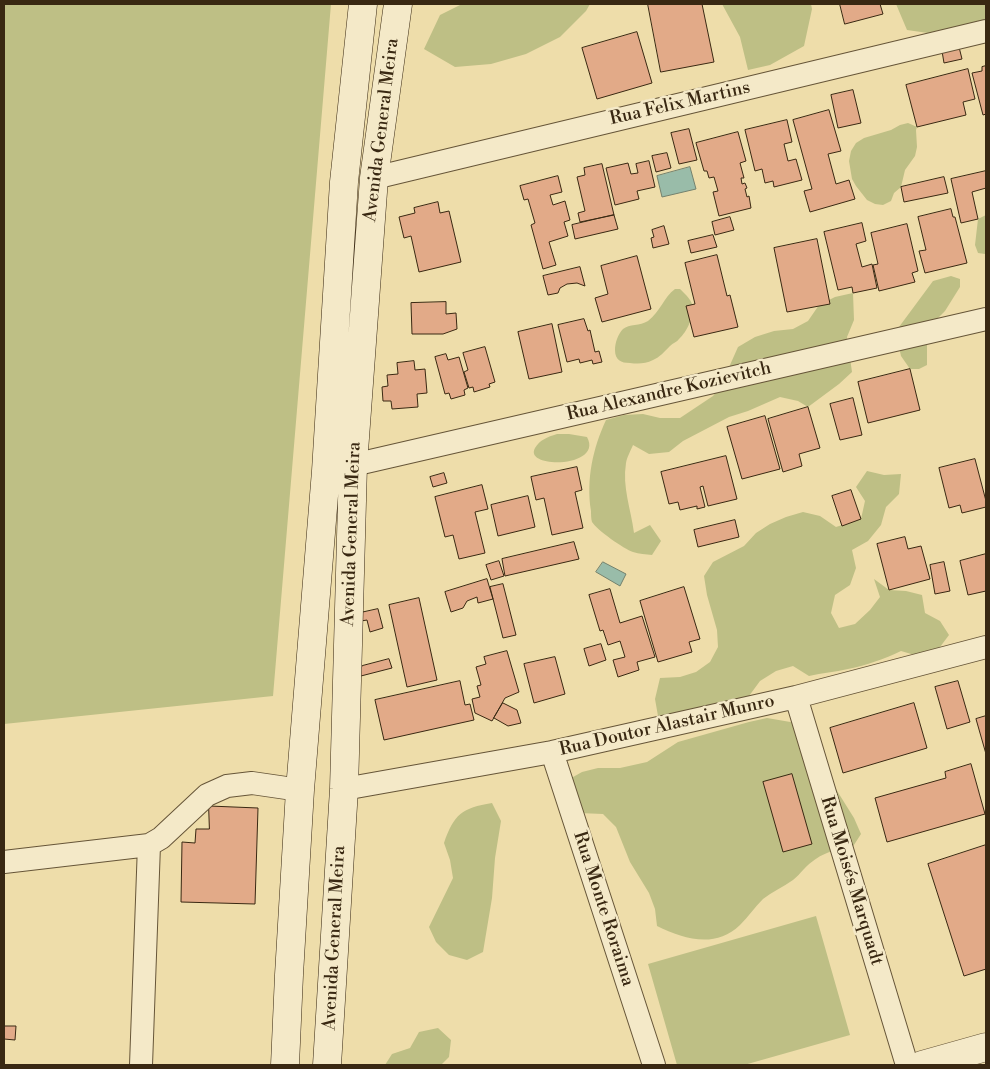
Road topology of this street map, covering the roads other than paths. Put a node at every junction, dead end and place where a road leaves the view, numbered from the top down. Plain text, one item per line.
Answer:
1 (363, 4) edge
2 (398, 4) edge
3 (986, 31) edge
4 (374, 178) junction
5 (986, 319) edge
6 (353, 466) junction
7 (986, 647) edge
8 (796, 697) junction
9 (552, 752) junction
10 (344, 789) junction
11 (300, 790) junction
12 (149, 845) junction
13 (4, 862) edge
14 (986, 1047) edge
15 (141, 1065) edge
16 (285, 1065) edge
17 (327, 1065) edge
18 (654, 1065) edge
19 (906, 1065) edge
20 (922, 1065) edge

1 - 11 main road, Avenida General Meira
2 - 4 main road, Avenida General Meira
3 - 4 street, Rua Felix Martins
4 - 6 main road, Avenida General Meira
5 - 6 street, Rua Alexandre Kozievitch
6 - 10 main road, Avenida General Meira
7 - 8 street, Rua Doutor Alastair Munro
8 - 9 street, Rua Doutor Alastair Munro
8 - 19 street, Rua Moisés Marquadt
9 - 10 street, Rua Doutor Alastair Munro
9 - 18 street, Rua Monte Roraima
10 - 11 main road
10 - 17 main road, Avenida General Meira
11 - 12 street
11 - 16 main road, Avenida General Meira
12 - 13 street
12 - 15 street
14 - 20 main road

